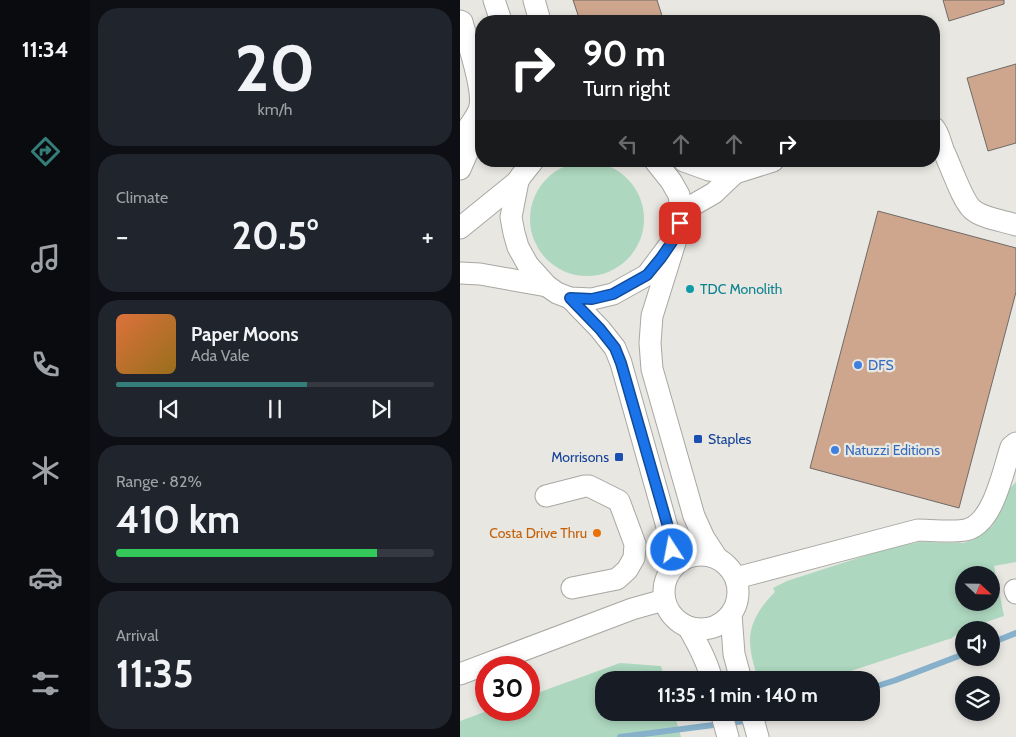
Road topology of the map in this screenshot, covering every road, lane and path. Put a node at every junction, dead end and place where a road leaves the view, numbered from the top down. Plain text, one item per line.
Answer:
1 (534, 0) edge
2 (538, 15) edge
3 (460, 21) edge
4 (475, 68) edge
5 (475, 116) edge
6 (475, 135) edge
7 (460, 140) edge
8 (940, 141) edge
9 (660, 167) edge
10 (701, 167) edge
11 (754, 167) edge
12 (460, 169) edge
13 (523, 170) edge
14 (735, 173) junction
15 (680, 223) junction
16 (1016, 225) edge
17 (460, 228) edge
18 (460, 273) edge
19 (547, 286) junction
20 (570, 298) junction
21 (1016, 443) edge
22 (546, 496) dead end
23 (717, 558) junction
24 (674, 566) junction
25 (736, 578) junction
26 (572, 588) dead end
27 (664, 600) junction
28 (731, 614) junction
29 (688, 627) junction
30 (709, 671) edge
31 (739, 671) edge
32 (460, 674) edge
33 (724, 721) edge
34 (754, 721) edge
35 (728, 737) edge
36 (758, 737) edge

1 - 2 street
3 - 4 street
5 - 7 street
6 - 12 street
8 - 16 street
9 - 15 street
10 - 14 street
11 - 14 street
13 - 17 street
13 - 19 street
14 - 15 street
15 - 20 street
15 - 23 street
18 - 19 street
19 - 20 street
20 - 24 street
21 - 25 street
22 - 26 street
23 - 24 street
23 - 25 street
24 - 27 street
25 - 28 street
27 - 29 street
27 - 32 street
28 - 29 street
28 - 31 street
29 - 30 street
33 - 35 street
34 - 36 street

